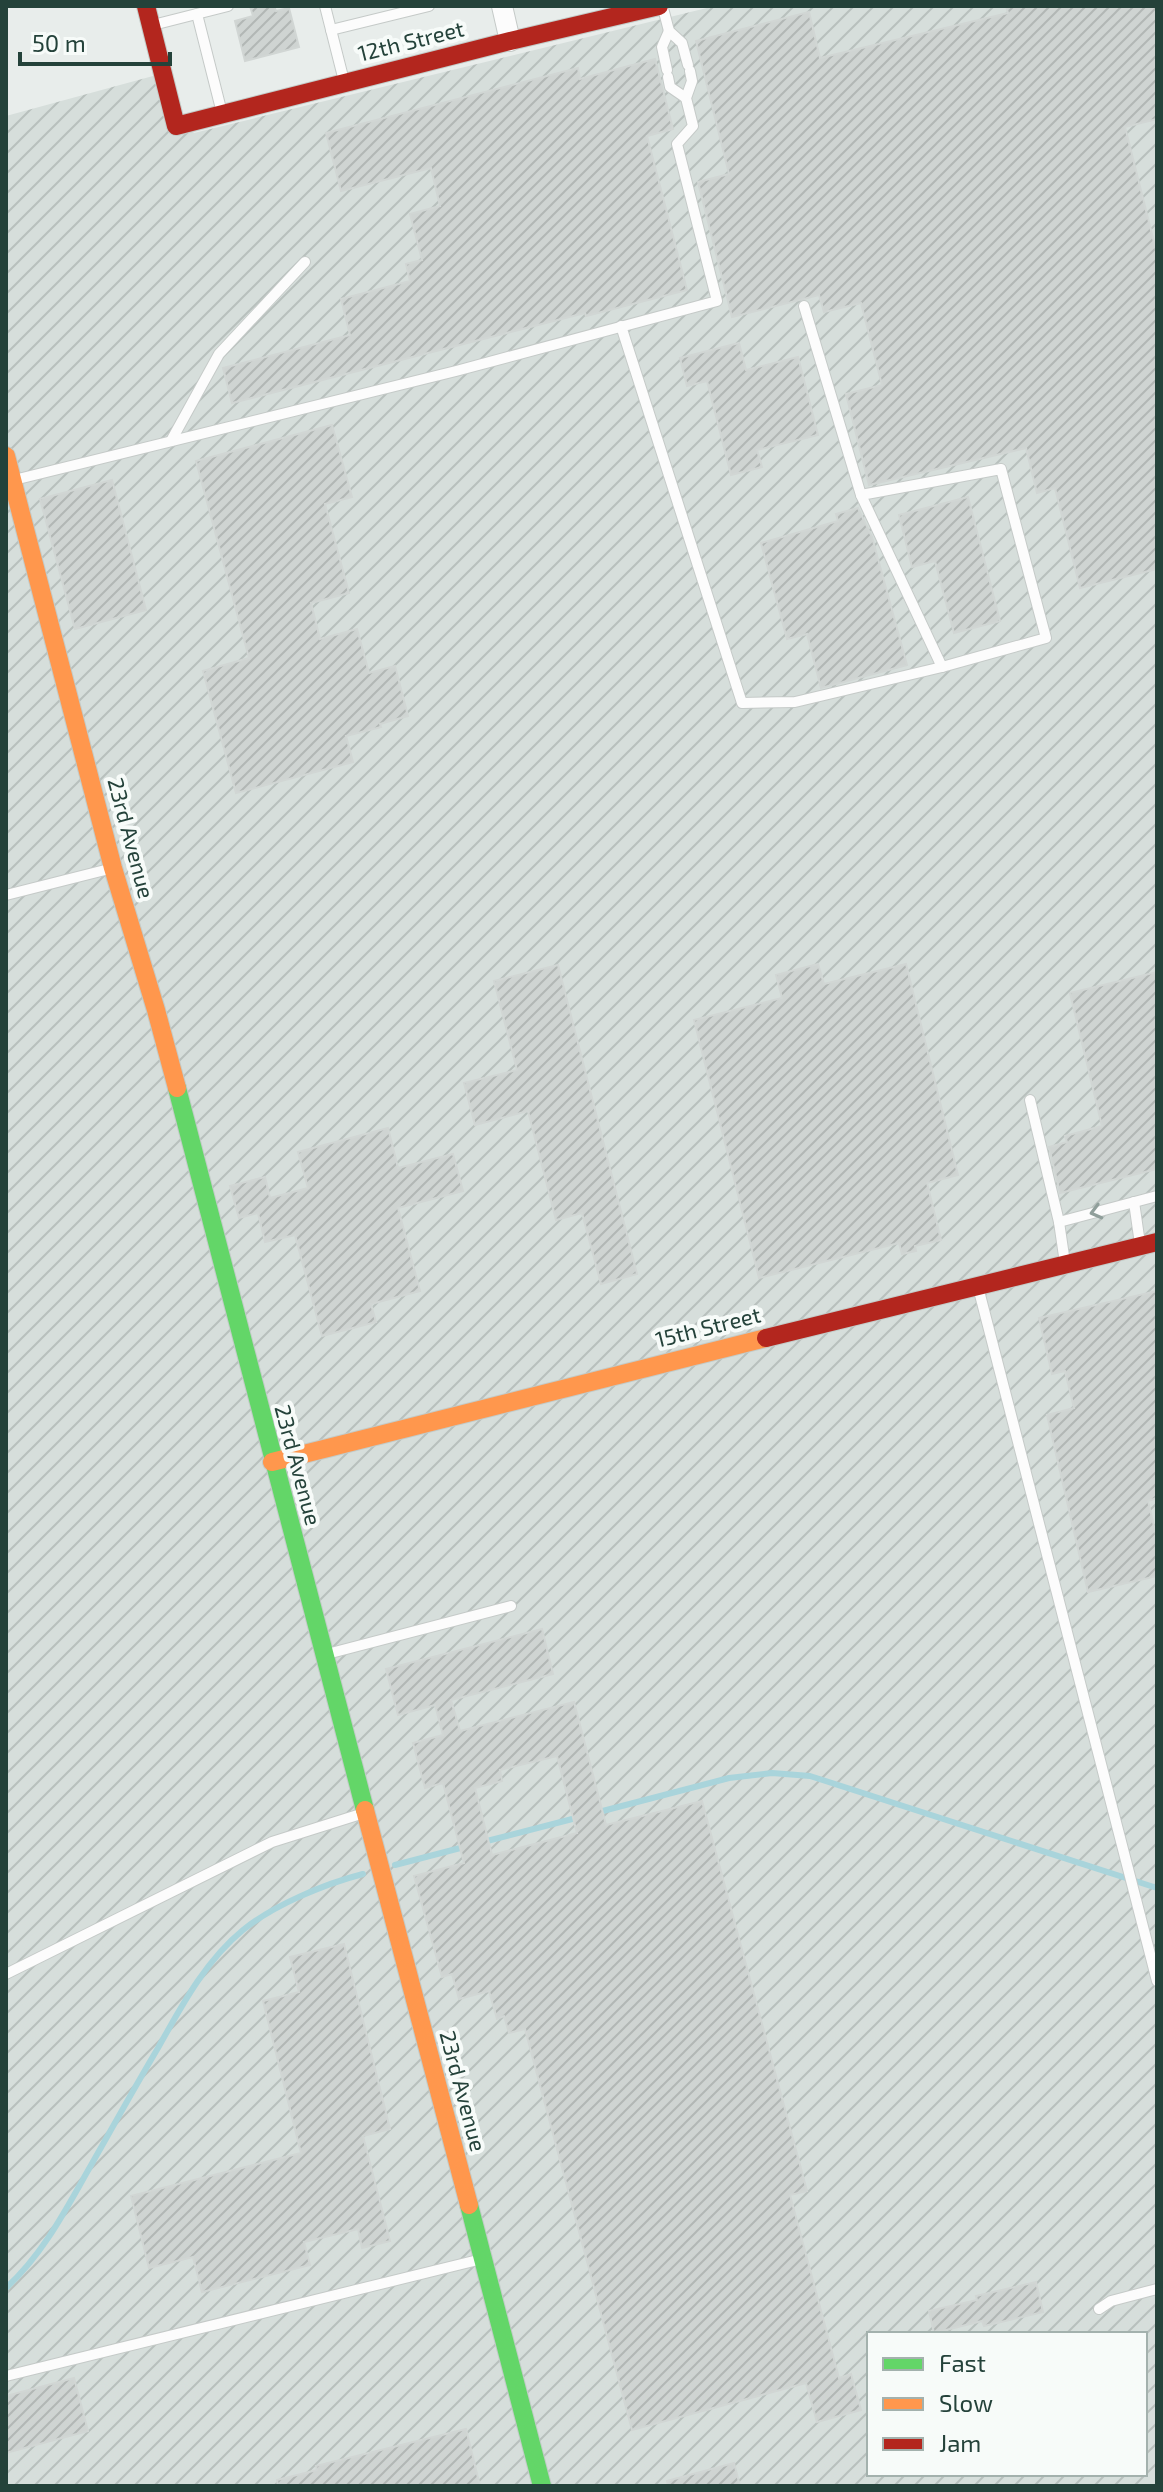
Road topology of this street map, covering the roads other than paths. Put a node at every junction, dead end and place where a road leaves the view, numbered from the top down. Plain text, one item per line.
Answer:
1 (146, 6) edge
2 (228, 6) edge
3 (325, 6) edge
4 (429, 6) edge
5 (502, 6) edge
6 (661, 6) edge
7 (197, 14) junction
8 (151, 26) junction
9 (331, 30) junction
10 (669, 31) junction
11 (510, 41) junction
12 (344, 83) junction
13 (686, 98) junction
14 (223, 114) junction
15 (305, 262) dead end
16 (804, 306) dead end
17 (621, 326) junction
18 (171, 441) junction
19 (6, 456) edge
20 (12, 481) junction
21 (861, 495) junction
22 (942, 667) junction
23 (113, 868) junction
24 (6, 895) edge
25 (1030, 1100) dead end
26 (1157, 1196) edge
27 (1134, 1202) junction
28 (1059, 1222) junction
29 (1149, 1244) edge
30 (1065, 1265) junction
31 (977, 1286) junction
32 (272, 1462) junction
33 (511, 1606) dead end
34 (323, 1655) junction
35 (364, 1813) junction
36 (6, 1974) edge
37 (1157, 1981) edge
38 (483, 2259) junction
39 (1157, 2289) edge
40 (1099, 2309) dead end
41 (6, 2376) edge
42 (542, 2486) edge

1 - 8 street
2 - 7 lane
3 - 9 lane
4 - 9 lane
5 - 11 street
6 - 10 lane
6 - 11 street, 12th Street
7 - 8 lane
7 - 14 lane
8 - 14 street, 12th Street
9 - 12 lane
10 - 13 lane
10 - 13 lane
11 - 12 street, 12th Street
12 - 14 street, 12th Street
13 - 17 lane
15 - 18 lane
16 - 21 lane
17 - 18 lane
17 - 22 lane
18 - 20 lane
19 - 20 street, 23rd Avenue
20 - 23 street, 23rd Avenue
21 - 22 lane
21 - 22 lane
23 - 24 lane
23 - 32 street, 23rd Avenue
25 - 28 lane
26 - 27 lane
27 -> 28 lane
27 - 29 lane
28 - 30 lane
29 - 30 street, 15th Street
30 - 31 street, 15th Street
31 - 32 street, 15th Street
31 - 37 lane
32 - 34 street, 23rd Avenue
33 - 34 lane
34 - 35 street, 23rd Avenue
35 - 36 lane
35 - 38 street, 23rd Avenue
38 - 41 lane
38 - 42 street, 23rd Avenue
39 - 40 lane

